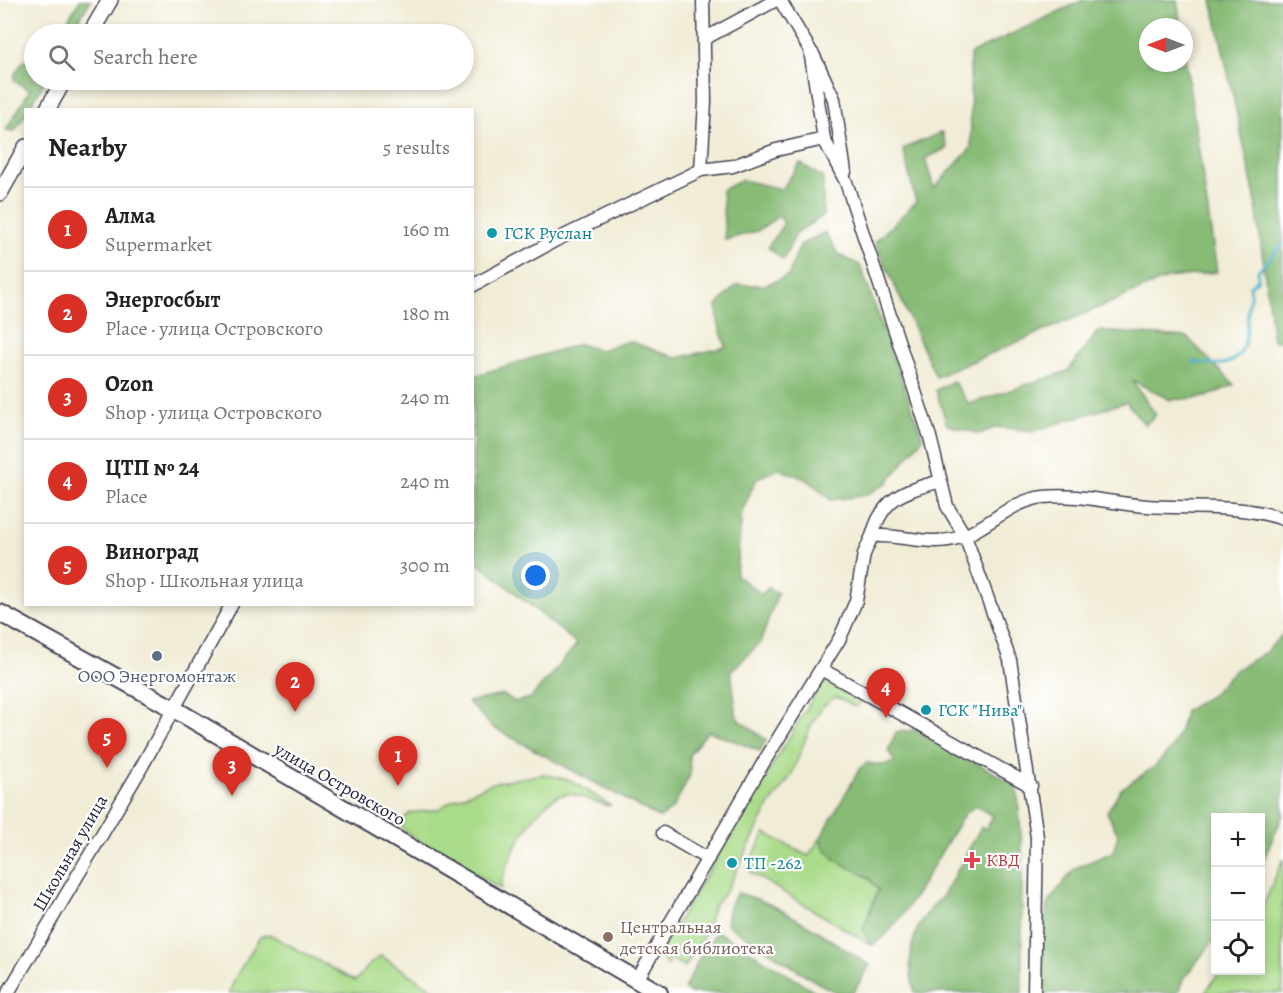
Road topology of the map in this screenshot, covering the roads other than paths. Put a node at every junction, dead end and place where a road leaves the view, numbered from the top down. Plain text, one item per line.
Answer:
1 (110, 0) edge
2 (703, 0) edge
3 (778, 0) edge
4 (96, 24) edge
5 (704, 39) junction
6 (810, 50) junction
7 (58, 90) edge
8 (48, 108) edge
9 (824, 139) junction
10 (21, 164) edge
11 (701, 170) junction
12 (846, 182) junction
13 (0, 193) edge
14 (474, 285) edge
15 (941, 481) junction
16 (1283, 519) edge
17 (872, 536) junction
18 (965, 536) junction
19 (231, 606) edge
20 (0, 613) edge
21 (821, 669) junction
22 (174, 710) junction
23 (1031, 786) junction
24 (663, 833) dead end
25 (708, 860) junction
26 (637, 980) junction
27 (8, 993) edge
28 (659, 993) edge
29 (1034, 993) edge

1 - 4 street
2 - 5 street
3 - 5 street
3 - 6 street
5 - 11 street
6 - 9 street
6 - 12 street
7 - 8 street
9 - 11 street
9 - 12 street
10 - 13 street
11 - 14 street
12 - 15 street
15 - 17 street
15 - 18 street
16 - 18 street
17 - 18 street
17 - 21 street
18 - 23 street
19 - 22 street, Школьная улица
20 - 22 main road, улица Островского
21 - 23 street
21 - 25 street
22 - 26 main road, улица Островского
22 - 27 street, Школьная улица
23 - 29 street
24 - 25 street
25 - 26 street
26 - 28 main road, улица Островского

